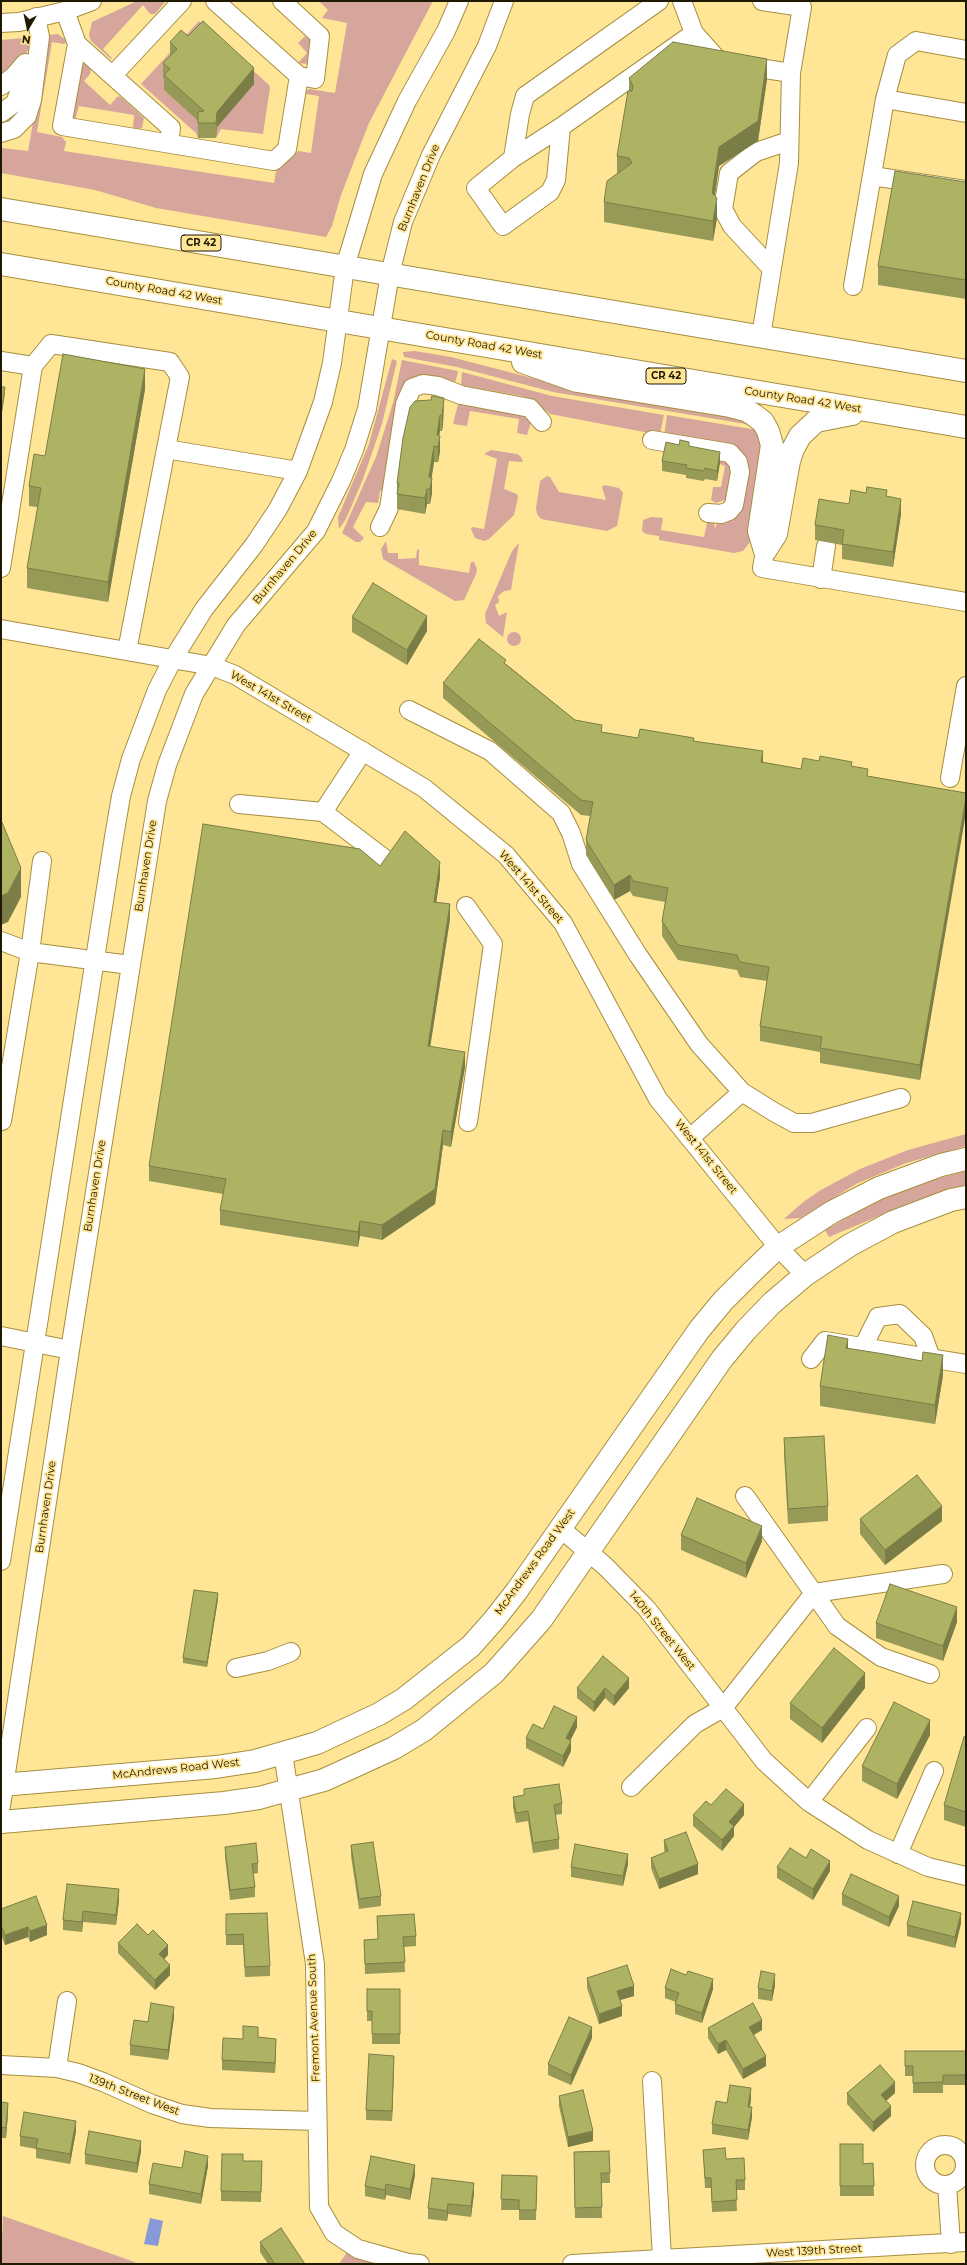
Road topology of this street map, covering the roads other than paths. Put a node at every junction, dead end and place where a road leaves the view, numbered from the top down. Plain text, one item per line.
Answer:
1 (92, 1) edge
2 (182, 1) edge
3 (215, 1) edge
4 (282, 1) edge
5 (459, 1) edge
6 (504, 1) edge
7 (659, 1) edge
8 (682, 1) edge
9 (762, 1) edge
10 (65, 11) junction
11 (36, 17) junction
12 (1, 23) edge
13 (694, 33) junction
14 (77, 44) junction
15 (38, 47) junction
16 (966, 50) edge
17 (791, 73) junction
18 (112, 75) junction
19 (299, 76) junction
20 (13, 80) edge
21 (1, 91) edge
22 (885, 99) junction
23 (1, 103) edge
24 (1, 113) edge
25 (966, 113) edge
26 (1, 122) edge
27 (561, 127) junction
28 (1, 133) edge
29 (789, 141) junction
30 (168, 143) junction
31 (513, 158) junction
32 (872, 176) junction
33 (966, 190) edge
34 (1, 209) edge
35 (1, 264) edge
36 (344, 267) junction
37 (772, 269) junction
38 (390, 274) junction
39 (854, 286) dead end
40 (338, 320) junction
41 (381, 328) junction
42 (761, 336) junction
43 (467, 342) junction
44 (1, 361) edge
45 (33, 366) junction
46 (966, 371) edge
47 (872, 411) junction
48 (542, 422) dead end
49 (966, 427) edge
50 (652, 440) dead end
51 (166, 449) junction
52 (298, 471) junction
53 (708, 513) dead end
54 (380, 527) dead end
55 (4, 528) edge
56 (826, 546) dead end
57 (765, 551) junction
58 (1, 568) edge
59 (821, 579) junction
60 (966, 602) edge
61 (1, 630) edge
62 (127, 651) junction
63 (173, 659) junction
64 (212, 666) junction
65 (966, 686) edge
66 (409, 710) dead end
67 (363, 750) junction
68 (950, 778) dead end
69 (239, 804) dead end
70 (323, 812) junction
71 (385, 859) edge
72 (42, 860) dead end
73 (466, 906) dead end
74 (1, 941) edge
75 (30, 952) junction
76 (95, 960) junction
77 (130, 965) junction
78 (6, 1057) edge
79 (742, 1092) junction
80 (901, 1098) dead end
81 (2, 1121) edge
82 (468, 1122) dead end
83 (690, 1138) junction
84 (966, 1159) edge
85 (966, 1197) edge
86 (778, 1248) junction
87 (805, 1275) junction
88 (1, 1336) edge
89 (35, 1342) junction
90 (863, 1347) junction
91 (70, 1350) junction
92 (931, 1358) junction
93 (811, 1359) dead end
94 (966, 1364) edge
95 (745, 1496) dead end
96 (560, 1528) junction
97 (589, 1552) junction
98 (1, 1561) edge
99 (943, 1574) dead end
100 (814, 1593) junction
101 (291, 1652) dead end
102 (236, 1668) dead end
103 (930, 1674) dead end
104 (723, 1708) junction
105 (867, 1728) dead end
106 (283, 1753) junction
107 (934, 1771) dead end
108 (631, 1787) dead end
109 (289, 1791) junction
110 (2, 1792) edge
111 (808, 1802) junction
112 (1, 1822) edge
113 (898, 1854) junction
114 (966, 1876) edge
115 (67, 2001) dead end
116 (1, 2065) edge
117 (57, 2068) junction
118 (652, 2081) dead end
119 (317, 2121) junction
120 (947, 2185) dead end
121 (959, 2243) edge
122 (662, 2258) junction
123 (420, 2264) edge
124 (572, 2264) edge

1 - 10 street
2 - 18 street
3 - 19 street
4 - 19 street
5 - 36 street
6 - 38 street, Burnhaven Drive
7 - 31 street
8 - 13 street
9 - 17 street
10 - 11 street
10 - 14 street
11 - 12 street
11 - 15 street
13 - 17 street
13 - 27 street
14 - 18 street
14 - 30 street
15 - 20 street
15 - 26 street
15 - 28 street
16 - 22 street
17 - 29 street
18 - 30 street
19 - 30 street
20 - 21 street
20 - 23 street
20 - 24 street
22 - 25 street
22 - 32 street
27 - 31 street
27 - 31 street
29 - 37 street
29 - 37 street
32 - 33 street
32 - 39 street
34 - 36 main road, CR 42
35 - 40 main road, County Road 42 West / CR 42
36 - 38 main road, CR 42
36 - 40 street
37 - 42 street
38 - 41 street, Burnhaven Drive
38 - 42 main road, CR 42
40 - 41 main road, County Road 42 West / CR 42
40 - 52 street
41 - 43 main road, County Road 42 West / CR 42
41 - 64 street, Burnhaven Drive
42 - 46 main road, CR 42
43 - 47 main road, County Road 42 West / CR 42
43 - 57 main road
44 - 45 street
45 - 51 street
45 - 55 street
47 - 49 main road, County Road 42 West / CR 42
47 - 57 main road
48 - 54 street
50 - 53 street
51 - 52 street
51 - 62 street
52 - 63 street
55 - 58 street
56 - 59 street
57 - 59 street
59 - 60 street
61 - 62 street, West 141st Street
62 - 63 street, West 141st Street
63 - 64 street, West 141st Street
63 - 76 street
64 - 67 street, West 141st Street
64 - 77 street, Burnhaven Drive
65 - 68 street
66 - 79 street
67 - 70 street
67 - 83 street, West 141st Street
69 - 70 street
70 - 71 street
72 - 75 street
73 - 82 street
74 - 75 street
75 - 76 street
75 - 78 street
76 - 77 street
76 - 89 street
77 - 91 street, Burnhaven Drive
78 - 81 street
79 - 80 street
79 - 83 street
83 - 86 street, West 141st Street
84 - 86 main road, McAndrews Road West
85 - 87 main road
86 - 87 street, West 141st Street
86 - 96 main road, McAndrews Road West
87 - 97 main road
88 - 89 street
89 - 91 street
89 - 98 street
90 - 92 street
90 - 92 street
90 - 93 street
91 - 110 street, Burnhaven Drive
92 - 94 street
95 - 100 street
96 - 97 street, 140th Street West
96 - 106 main road, McAndrews Road West
97 - 104 street, 140th Street West
97 - 109 main road
99 - 100 street
100 - 103 street
100 - 104 street
101 - 102 street
104 - 108 street
104 - 111 street, 140th Street West
105 - 111 street
106 - 109 street, Fremont Avenue South
106 - 110 main road, McAndrews Road West
107 - 113 street
109 - 112 main road
109 - 119 street, Fremont Avenue South
111 - 113 street, 140th Street West
113 - 114 street, 140th Street West
115 - 117 street
116 - 117 street, 139th Street West
117 - 119 street, 139th Street West
118 - 122 street
119 - 123 street, Fremont Avenue South
120 - 121 street
121 - 122 street, West 139th Street
122 - 124 street, West 139th Street

